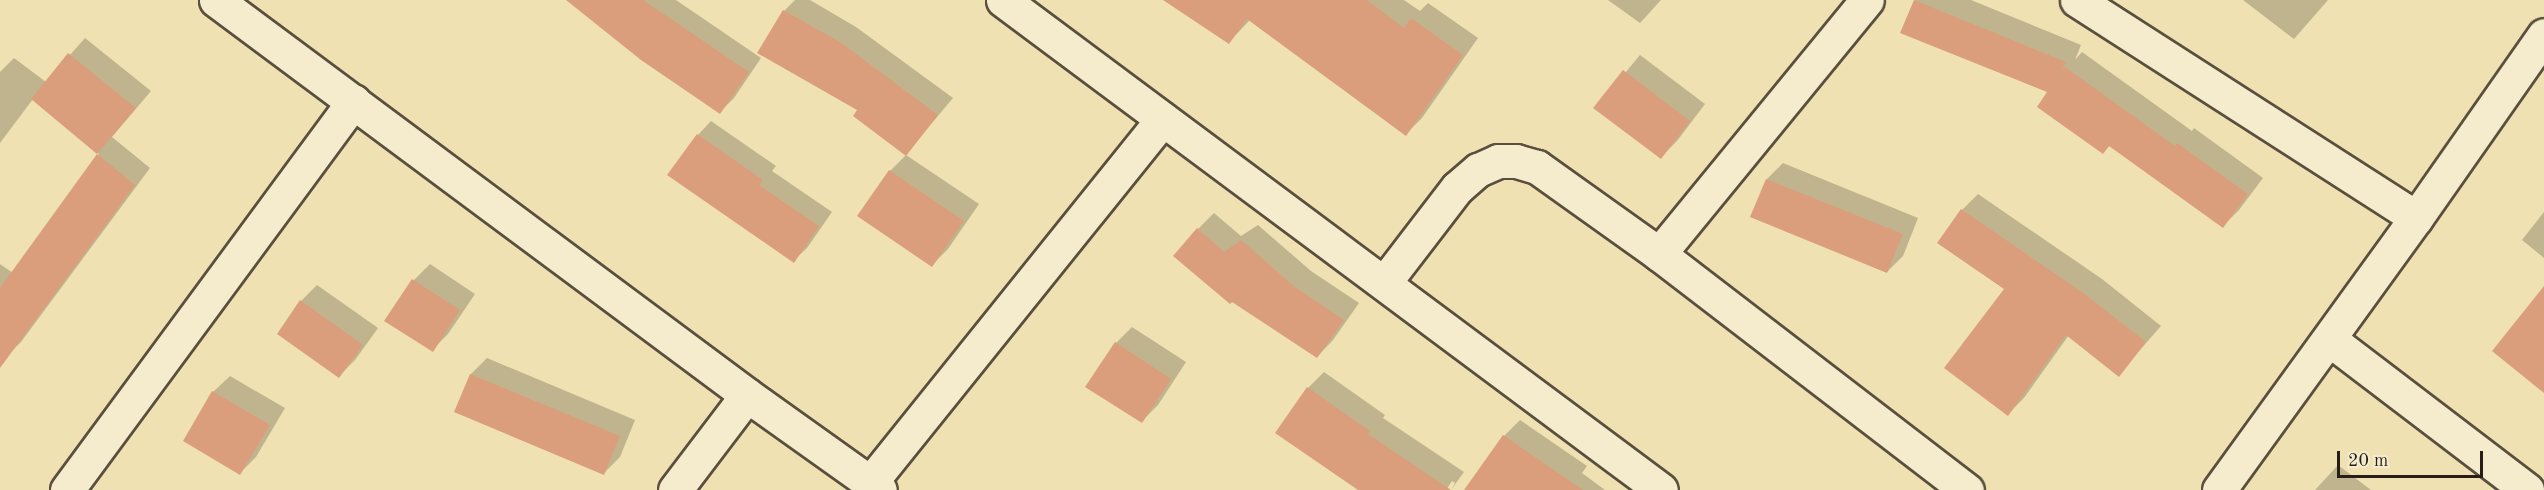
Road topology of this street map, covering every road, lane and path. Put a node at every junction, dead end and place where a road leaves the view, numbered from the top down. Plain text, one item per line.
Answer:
1 (216, 0) edge
2 (1003, 0) edge
3 (1867, 0) edge
4 (2077, 0) edge
5 (2544, 35) edge
6 (354, 101) junction
7 (1163, 119) junction
8 (2416, 218) junction
9 (1659, 254) junction
10 (1384, 283) junction
11 (2329, 339) junction
12 (747, 394) junction
13 (875, 487) edge
14 (67, 490) edge
15 (675, 490) edge
16 (1661, 490) edge
17 (1967, 490) edge
18 (2219, 490) edge
19 (2527, 490) edge

1 - 6 street
2 - 7 street
3 - 9 street
4 - 8 street
5 - 8 street
6 - 12 street
6 - 14 street
7 - 10 street
7 - 13 street
8 - 11 street
9 - 10 street
9 - 17 street
10 - 16 street
11 - 18 street
11 - 19 street
12 - 13 street
12 - 15 street

